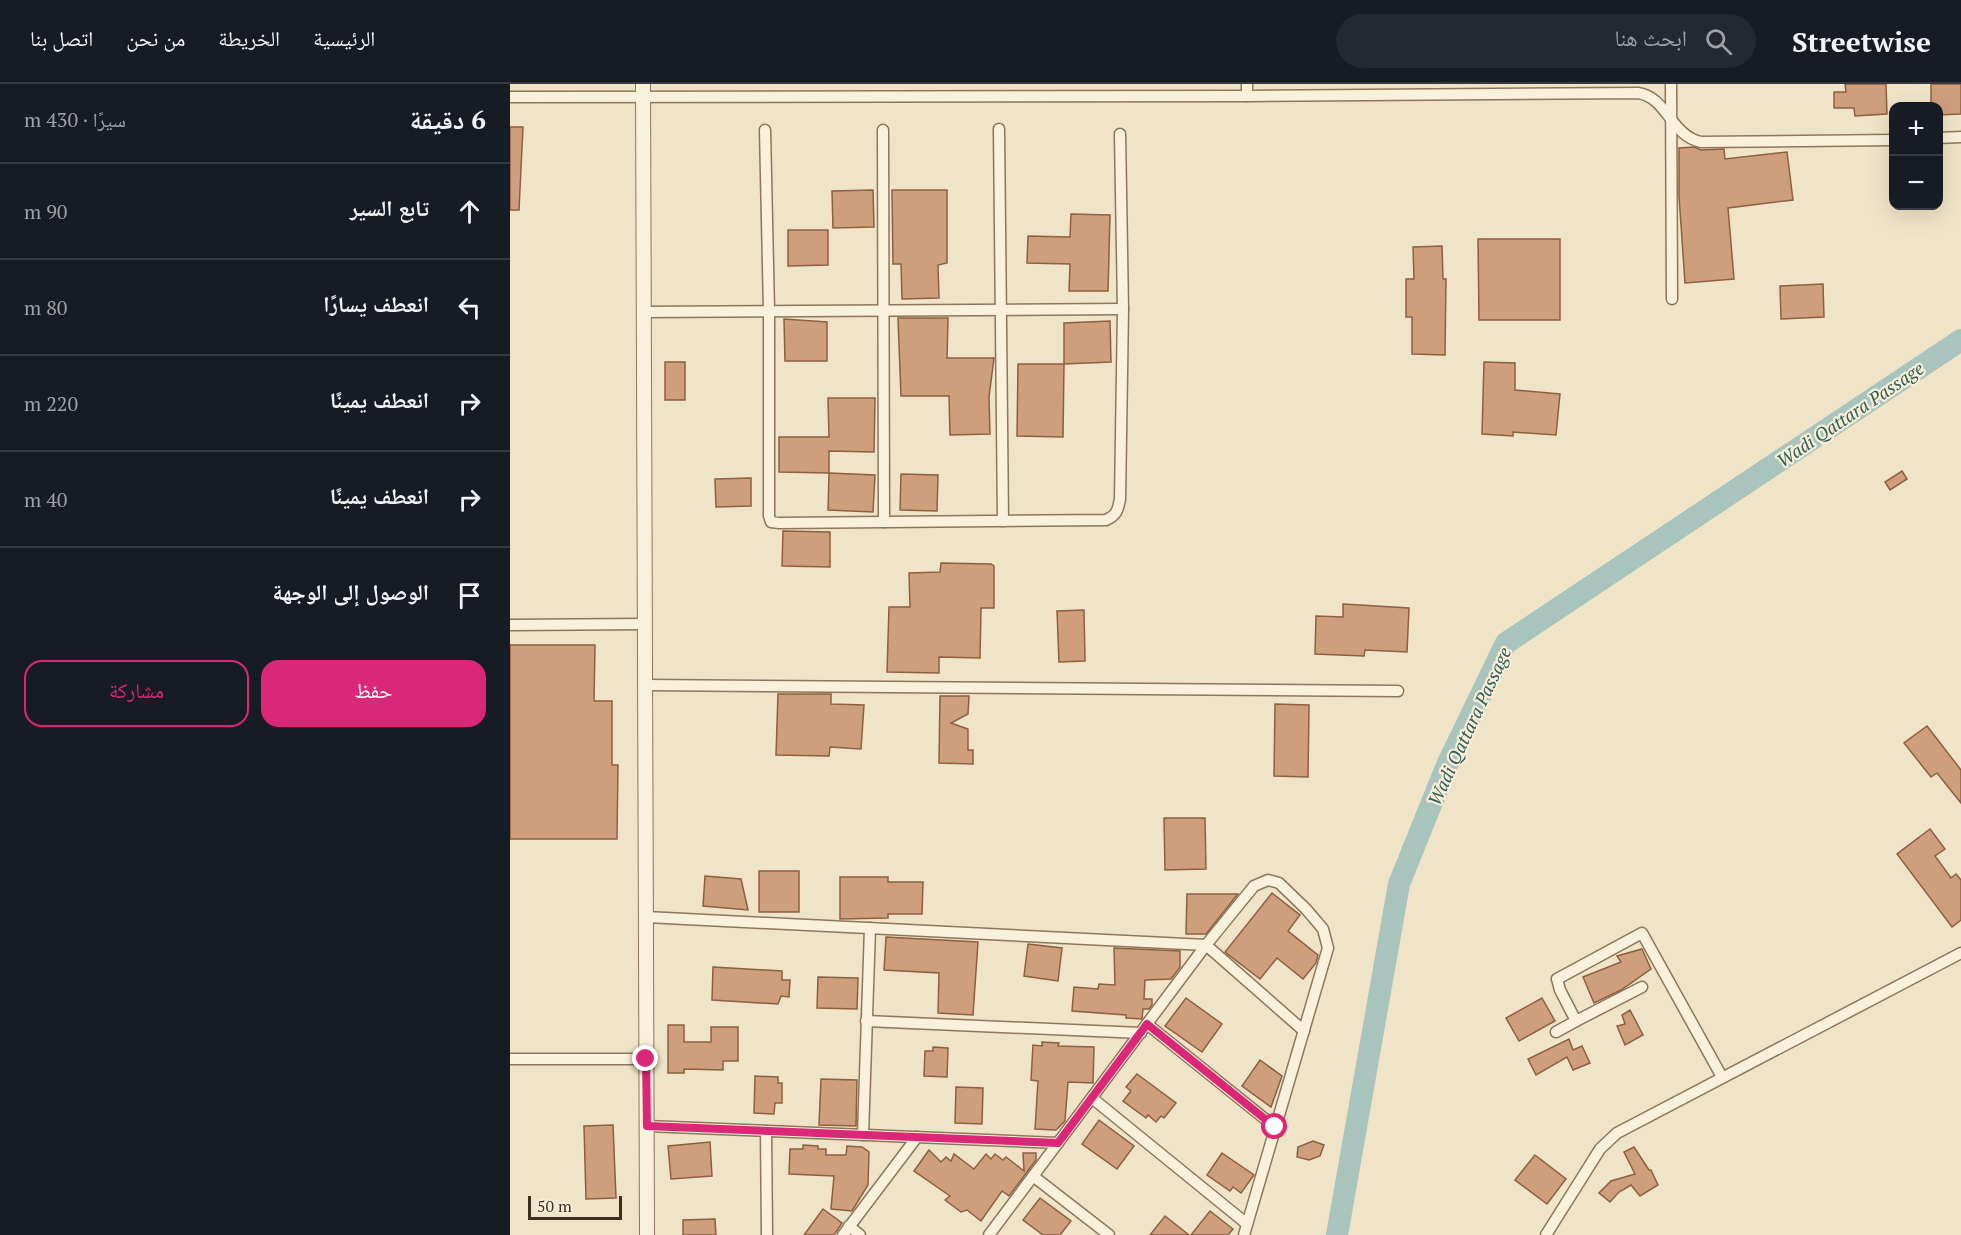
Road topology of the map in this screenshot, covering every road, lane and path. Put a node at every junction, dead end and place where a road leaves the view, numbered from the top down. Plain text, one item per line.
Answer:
1 (1247, 84) edge
2 (1671, 84) edge
3 (643, 90) edge
4 (1409, 90) edge
5 (1247, 96) junction
6 (510, 97) edge
7 (1671, 120) junction
8 (999, 129) dead end
9 (765, 130) dead end
10 (883, 130) dead end
11 (1120, 134) dead end
12 (1961, 137) edge
13 (1943, 138) edge
14 (1889, 140) edge
15 (1672, 299) dead end
16 (1000, 309) junction
17 (1123, 309) junction
18 (885, 310) junction
19 (769, 311) junction
20 (644, 312) junction
21 (1003, 521) junction
22 (884, 522) junction
23 (645, 624) junction
24 (510, 625) edge
25 (645, 685) junction
26 (1398, 691) dead end
27 (646, 917) junction
28 (870, 928) junction
29 (1206, 945) junction
30 (1961, 953) edge
31 (1642, 987) dead end
32 (866, 1021) junction
33 (1576, 1021) junction
34 (1144, 1029) junction
35 (1304, 1031) junction
36 (1556, 1032) dead end
37 (510, 1059) edge
38 (646, 1059) junction
39 (1722, 1077) junction
40 (1092, 1098) junction
41 (647, 1126) junction
42 (1275, 1127) junction
43 (766, 1131) junction
44 (863, 1135) junction
45 (917, 1137) junction
46 (1058, 1143) junction
47 (1033, 1176) junction
48 (1245, 1230) edge
49 (846, 1231) edge
50 (647, 1235) edge
51 (767, 1235) edge
52 (860, 1235) edge
53 (989, 1235) edge
54 (1109, 1235) edge
55 (1546, 1235) edge

1 - 5 street
2 - 7 street
3 - 5 street
3 - 6 street
3 - 20 street
4 - 5 street
4 - 7 street
7 - 14 street
7 - 15 street
8 - 16 street
9 - 19 street
10 - 18 street
11 - 17 street
12 - 13 street
16 - 17 street
16 - 18 street
16 - 21 street
17 - 21 street
18 - 19 street
18 - 22 street
19 - 20 street
19 - 22 street
20 - 23 street
21 - 22 street
23 - 24 street
23 - 25 street
25 - 26 street
25 - 27 street
27 - 28 street
27 - 38 street
28 - 29 street
28 - 32 street
29 - 34 street
29 - 35 street
29 - 35 street
30 - 39 street
31 - 33 street
32 - 34 street
32 - 44 street
33 - 36 street
33 - 39 street
34 - 40 street
34 - 42 street
35 - 42 street
37 - 38 street
38 - 41 street
39 - 55 street
40 - 46 street
40 - 48 street
41 - 43 street
41 - 50 street
42 - 48 street
43 - 44 street
43 - 51 street
44 - 45 street
45 - 46 street
45 - 49 street
46 - 47 street
47 - 53 street
47 - 54 street
49 - 52 street

